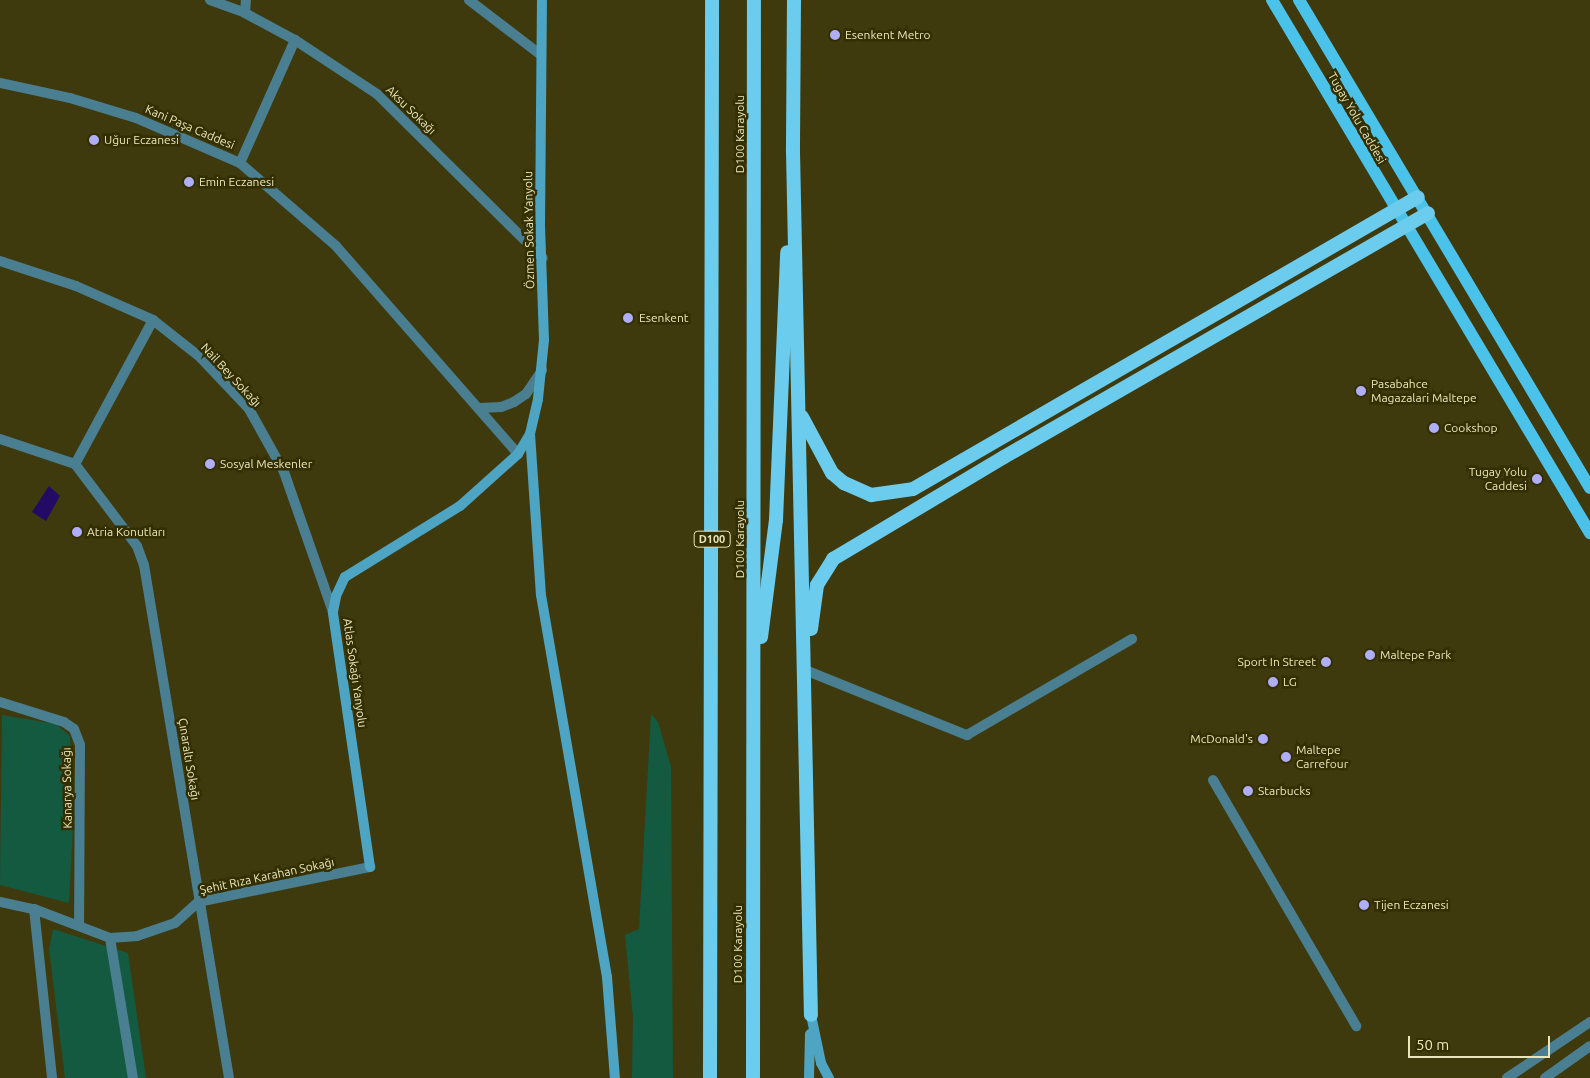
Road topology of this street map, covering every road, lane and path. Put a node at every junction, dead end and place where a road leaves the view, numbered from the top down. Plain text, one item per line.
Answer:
1 (210, 0) edge
2 (246, 0) edge
3 (469, 0) edge
4 (542, 0) edge
5 (708, 0) edge
6 (712, 0) edge
7 (754, 0) edge
8 (794, 0) edge
9 (1272, 0) edge
10 (1298, 0) edge
11 (245, 13) junction
12 (712, 31) junction
13 (295, 40) junction
14 (541, 54) junction
15 (0, 83) edge
16 (793, 152) junction
17 (240, 163) junction
18 (1418, 196) junction
19 (1394, 208) junction
20 (1428, 213) junction
21 (1404, 226) junction
22 (543, 258) junction
23 (0, 262) edge
24 (153, 320) junction
25 (542, 369) junction
26 (480, 408) junction
27 (800, 414) junction
28 (530, 434) junction
29 (0, 439) edge
30 (518, 454) junction
31 (75, 464) junction
32 (1590, 488) edge
33 (1590, 533) edge
34 (333, 612) junction
35 (1132, 639) dead end
36 (805, 670) junction
37 (754, 700) junction
38 (0, 702) edge
39 (1213, 780) dead end
40 (370, 867) joint
41 (0, 902) edge
42 (198, 902) junction
43 (34, 909) junction
44 (79, 925) junction
45 (110, 938) junction
46 (810, 1015) junction
47 (1590, 1022) edge
48 (1356, 1026) dead end
49 (1590, 1046) edge
50 (52, 1078) edge
51 (133, 1078) edge
52 (229, 1078) edge
53 (615, 1078) edge
54 (710, 1078) edge
55 (753, 1078) edge
56 (810, 1078) edge
57 (829, 1078) edge
58 (1507, 1078) edge
59 (1545, 1078) edge

1 - 11 street, Aksu Sokağı
2 - 11 street
3 - 14 street
4 - 14 main road, Özmen Sokak Yanyolu
5 - 12 highway
6 - 12 highway, D100
7 - 37 highway, D100 Karayolu
8 - 16 highway
9 - 19 main road, Tugay Yolu Caddesi
10 - 18 main road, Tugay Yolu Caddesi
11 - 13 street, Aksu Sokağı
12 - 54 highway, D100
13 - 17 street
13 - 22 street, Aksu Sokağı
14 - 22 main road, Özmen Sokak Yanyolu
15 - 17 street, Kani Paşa Caddesi
16 - 27 highway
16 - 37 highway
17 - 26 street, Kani Paşa Caddesi
18 - 19 highway
18 - 20 main road, Tugay Yolu Caddesi
19 - 21 main road, Tugay Yolu Caddesi
19 - 27 highway
20 - 21 highway
20 - 32 main road, Tugay Yolu Caddesi
21 - 33 main road, Tugay Yolu Caddesi
21 - 36 highway
22 - 25 main road, Özmen Sokak Yanyolu
23 - 24 street, Nail Bey Sokağı
24 - 31 street
24 - 34 street, Nail Bey Sokağı
25 - 26 street
25 - 28 main road, Özmen Sokak Yanyolu
26 - 30 street, Kani Paşa Caddesi
27 - 36 highway
28 - 30 main road, Özmen Sokak Yanyolu
28 - 53 main road
29 - 31 street
30 - 34 main road, Atlas Sokağı Yanyolu
31 - 42 street, Çınaraltı Sokağı
34 - 40 main road, Atlas Sokağı Yanyolu
35 - 36 street
36 - 46 highway
37 - 55 highway, D100 Karayolu
38 - 44 street, Kanarya Sokağı
39 - 48 street
40 - 42 street, Şehit Rıza Karahan Sokağı
41 - 43 street, Şehit Rıza Karahan Sokağı
42 - 45 street, Şehit Rıza Karahan Sokağı
42 - 52 street, Çınaraltı Sokağı
43 - 44 street, Şehit Rıza Karahan Sokağı
43 - 50 street
44 - 45 street, Şehit Rıza Karahan Sokağı
45 - 51 street
46 - 56 main road
46 - 57 main road
47 - 58 street
49 - 59 street

